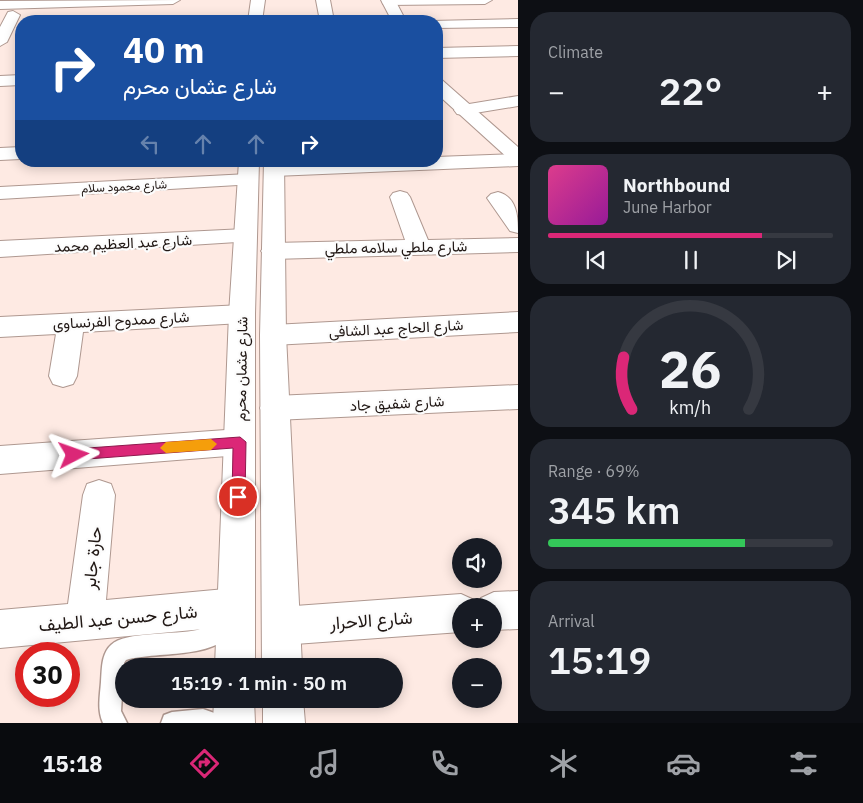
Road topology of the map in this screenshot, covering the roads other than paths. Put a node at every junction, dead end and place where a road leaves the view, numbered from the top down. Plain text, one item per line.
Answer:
1 (258, 0) edge
2 (323, 0) edge
3 (485, 0) edge
4 (388, 1) edge
5 (0, 5) edge
6 (173, 9) edge
7 (13, 15) dead end
8 (256, 15) edge
9 (326, 15) edge
10 (395, 15) edge
11 (518, 22) edge
12 (443, 24) edge
13 (4, 41) edge
14 (518, 51) edge
15 (443, 53) edge
16 (0, 80) edge
17 (15, 80) edge
18 (443, 93) edge
19 (518, 101) edge
20 (463, 110) junction
21 (15, 153) edge
22 (0, 154) edge
23 (516, 154) edge
24 (443, 158) edge
25 (280, 167) edge
26 (262, 168) edge
27 (0, 193) edge
28 (400, 197) dead end
29 (498, 198) dead end
30 (518, 226) edge
31 (246, 236) junction
32 (518, 244) edge
33 (419, 246) junction
34 (0, 249) edge
35 (273, 251) junction
36 (242, 314) junction
37 (518, 322) edge
38 (71, 323) junction
39 (0, 327) edge
40 (273, 335) junction
41 (63, 376) dead end
42 (518, 397) edge
43 (275, 408) junction
44 (240, 442) junction
45 (0, 460) edge
46 (99, 495) dead end
47 (236, 610) junction
48 (518, 610) edge
49 (502, 611) edge
50 (452, 614) edge
51 (86, 621) junction
52 (281, 626) junction
53 (0, 629) edge
54 (235, 658) edge
55 (282, 658) edge
56 (234, 708) edge
57 (283, 708) edge
58 (116, 723) edge
59 (172, 723) edge
60 (212, 723) edge
61 (234, 723) edge
62 (284, 723) edge

1 - 8 street
2 - 9 street
3 - 4 street
4 - 10 street
5 - 6 street
7 - 13 street
11 - 12 street
14 - 15 street
16 - 17 street
18 - 20 street
19 - 20 street
20 - 23 street
21 - 22 street
23 - 24 street, شارع محمود سلام
25 - 26 street, شارع محمود سلام
26 - 27 street, شارع محمود سلام
26 - 31 street, شارع عثمان محرم
26 - 35 street, شارع عثمان محرم
28 - 33 street
29 - 30 street
31 - 34 street, شارع عبد العظيم محمد
31 - 36 street, شارع عثمان محرم
32 - 33 street, شارع ملطي سلامه ملطي
33 - 35 street, شارع ملطي سلامه ملطي
35 - 40 street, شارع عثمان محرم
36 - 38 street, شارع ممدوح الفرنساوى
36 - 44 street, شارع عثمان محرم
37 - 40 street, شارع الحاج عبد الشافى
38 - 39 street, شارع ممدوح الفرنساوى
38 - 41 street
40 - 43 street, شارع عثمان محرم
42 - 43 street, شارع شفيق جاد
43 - 52 street, شارع عثمان محرم
44 - 45 street
44 - 47 street, شارع عثمان محرم
46 - 51 street, حارة جابر
47 - 51 street, شارع حسن عبد الطيف
47 - 54 street, شارع عثمان محرم
47 - 58 lane
48 - 49 street
50 - 52 street, شارع الاحرار
51 - 53 street, شارع حسن عبد الطيف
52 - 55 street, شارع عثمان محرم
56 - 61 street
57 - 62 street
59 - 60 lane

